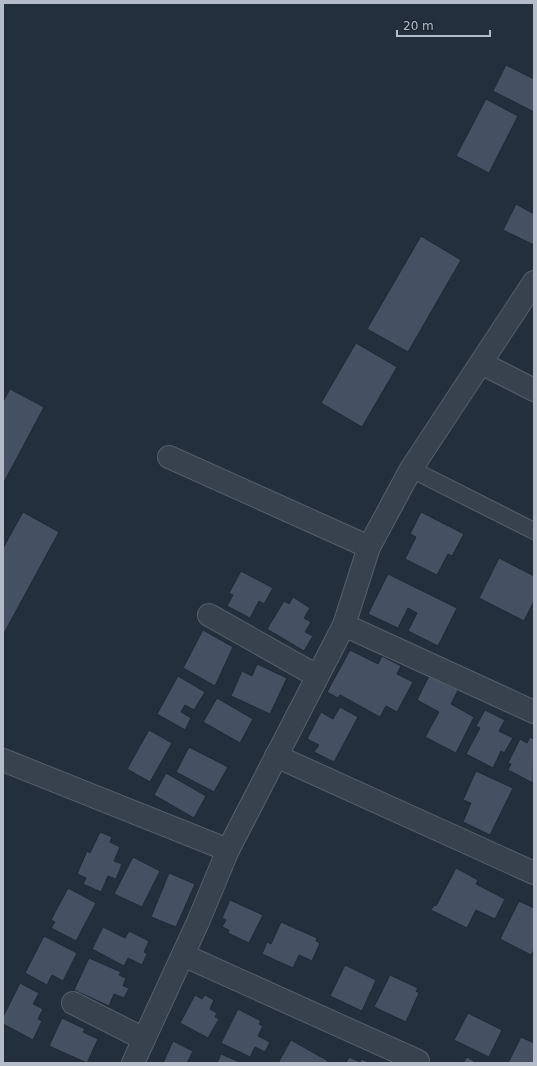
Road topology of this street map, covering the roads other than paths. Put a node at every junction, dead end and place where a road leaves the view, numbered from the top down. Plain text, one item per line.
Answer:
1 (534, 282) edge
2 (481, 363) junction
3 (534, 390) edge
4 (169, 457) dead end
5 (411, 470) junction
6 (534, 530) edge
7 (369, 547) junction
8 (209, 615) dead end
9 (344, 625) junction
10 (317, 676) junction
11 (534, 712) edge
12 (276, 756) junction
13 (3, 760) edge
14 (228, 850) junction
15 (534, 873) edge
16 (183, 956) junction
17 (73, 1003) dead end
18 (144, 1039) junction
19 (418, 1061) dead end
20 (133, 1063) edge

1 - 2 street
2 - 3 street
2 - 5 street
4 - 7 street
5 - 6 lane
5 - 7 street
7 - 9 street
8 - 10 street
9 - 10 street
9 - 11 street
10 - 12 street
12 - 14 street
12 - 15 street
13 - 14 street
14 - 16 street
16 - 18 street
16 - 19 street
17 - 18 street
18 - 20 street

